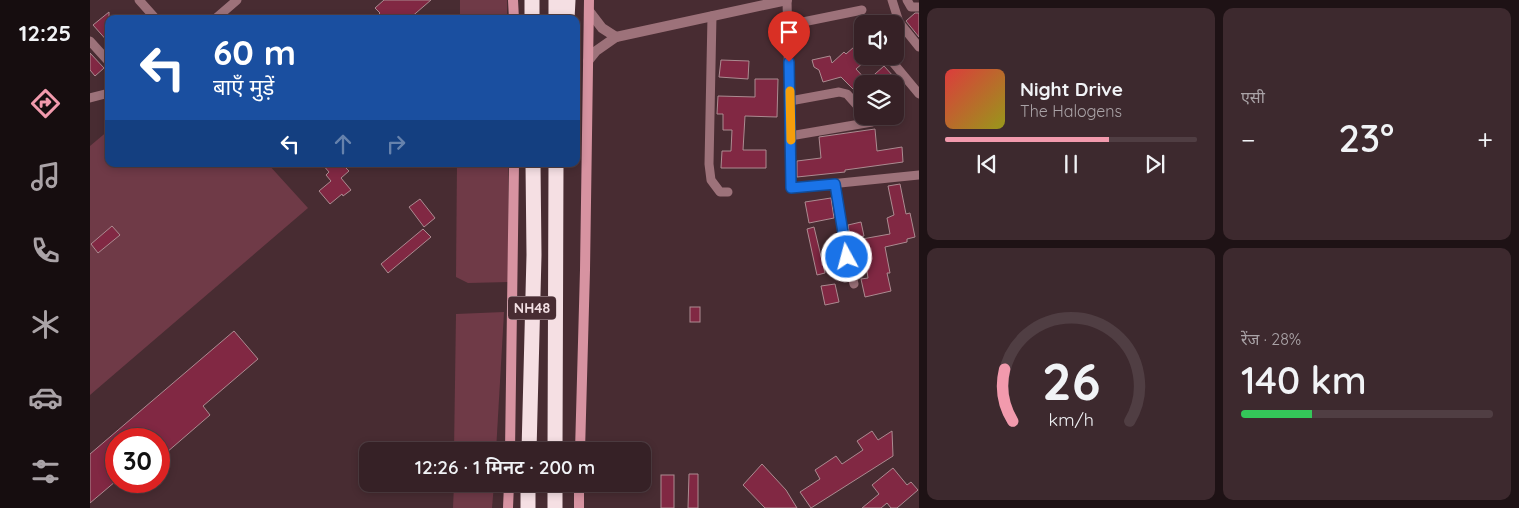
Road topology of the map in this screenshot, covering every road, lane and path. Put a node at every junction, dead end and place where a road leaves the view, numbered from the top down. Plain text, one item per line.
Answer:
1 (139, 0) edge
2 (237, 0) edge
3 (513, 0) edge
4 (532, 0) edge
5 (556, 0) edge
6 (568, 0) edge
7 (588, 0) edge
8 (787, 0) edge
9 (892, 0) edge
10 (907, 0) edge
11 (919, 8) edge
12 (862, 10) dead end
13 (589, 11) junction
14 (152, 15) edge
15 (220, 15) edge
16 (514, 15) edge
17 (532, 15) edge
18 (556, 15) edge
19 (567, 15) edge
20 (712, 16) junction
21 (788, 24) junction
22 (616, 37) junction
23 (90, 41) edge
24 (919, 47) edge
25 (105, 58) edge
26 (588, 61) junction
27 (895, 65) edge
28 (105, 94) edge
29 (919, 94) edge
30 (90, 98) edge
31 (790, 100) junction
32 (854, 103) edge
33 (854, 125) edge
34 (790, 136) junction
35 (514, 167) edge
36 (533, 167) edge
37 (556, 167) edge
38 (918, 173) edge
39 (835, 184) junction
40 (728, 192) dead end
41 (854, 284) dead end
42 (510, 442) edge
43 (529, 442) edge
44 (555, 442) edge
45 (580, 442) edge
46 (509, 492) edge
47 (528, 492) edge
48 (555, 492) edge
49 (579, 492) edge
50 (508, 508) edge
51 (528, 508) edge
52 (555, 508) edge
53 (579, 508) edge

1 - 14 street
2 - 15 street
3 - 16 main road
4 - 17 highway
5 - 18 highway
6 - 19 highway
7 - 13 main road
8 - 20 street
8 - 21 street
9 - 24 street
10 - 11 street
12 - 21 street
13 - 22 street
13 - 26 main road
20 - 22 street
20 - 40 street
21 - 31 street
22 - 26 street
23 - 25 street
26 - 45 main road
27 - 29 street
28 - 30 street
31 - 32 street
31 - 34 street
33 - 34 street
34 - 39 street
35 - 42 main road
36 - 43 highway, NH48
37 - 44 highway, NH48
38 - 39 street
39 - 41 street
46 - 50 main road
47 - 51 highway
48 - 52 highway
49 - 53 main road

